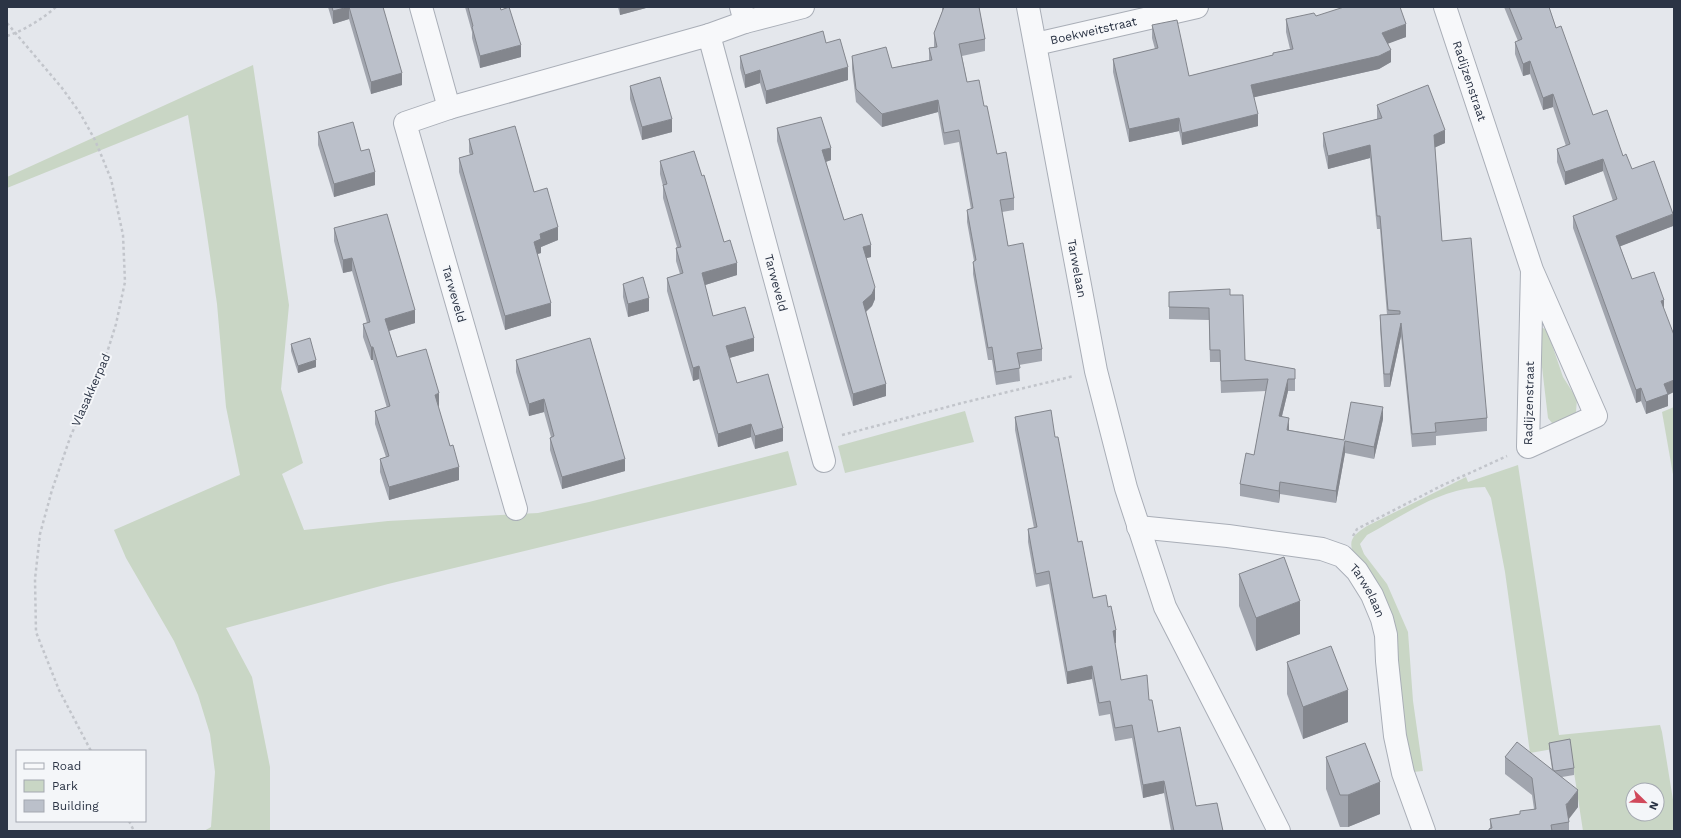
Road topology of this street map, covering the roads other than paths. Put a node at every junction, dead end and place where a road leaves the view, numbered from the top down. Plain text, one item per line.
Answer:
1 (421, 7) edge
2 (803, 7) edge
3 (1028, 7) edge
4 (1197, 7) edge
5 (1445, 7) edge
6 (743, 15) edge
7 (709, 35) junction
8 (1036, 44) junction
9 (449, 108) junction
10 (1532, 270) junction
11 (821, 452) road end
12 (516, 509) dead end
13 (1138, 527) junction
14 (1278, 831) edge
15 (1424, 831) edge

1 - 9 street
2 - 6 street, Tarweveld
3 - 8 street, Tarwelaan
4 - 8 street, Boekweitstraat
5 - 10 street, Radijzenstraat
6 - 7 street, Tarweveld
7 - 9 street, Tarweveld
7 - 11 street, Tarweveld
8 - 13 street, Tarwelaan
9 - 12 street, Tarweveld
10 - 10 street, Radijzenstraat
13 - 14 street, Tarwelaan
13 - 15 street, Tarwelaan

